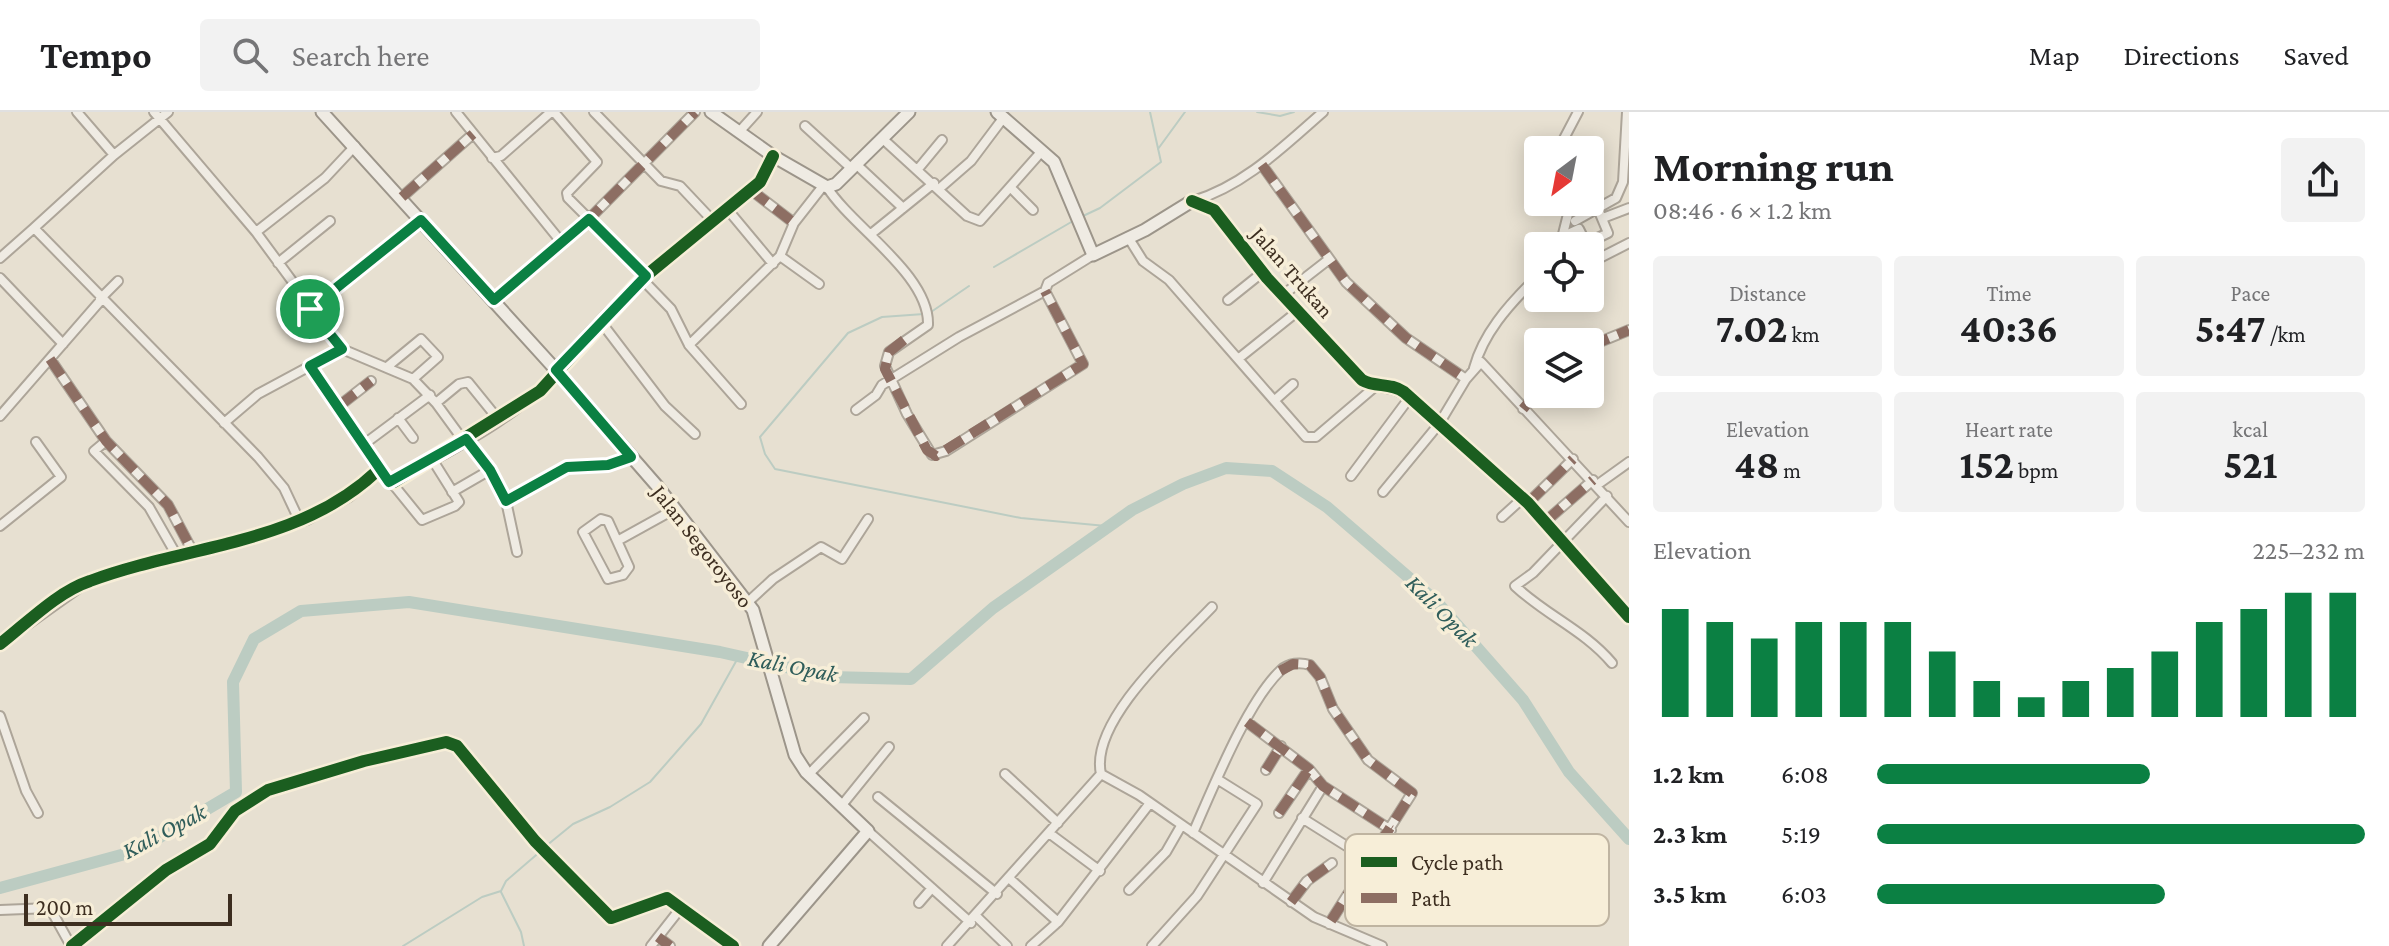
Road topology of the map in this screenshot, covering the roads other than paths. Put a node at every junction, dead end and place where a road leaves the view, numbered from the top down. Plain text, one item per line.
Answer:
1 (77, 112) edge
2 (168, 112) edge
3 (322, 112) edge
4 (456, 112) edge
5 (553, 112) edge
6 (594, 112) edge
7 (695, 112) edge
8 (711, 112) edge
9 (757, 112) edge
10 (909, 112) edge
11 (1323, 112) edge
12 (1578, 112) edge
13 (1628, 114) edge
14 (157, 115) edge
15 (1005, 115) edge
16 (805, 126) dead end
17 (739, 132) junction
18 (473, 134) junction
19 (1565, 136) edge
20 (884, 140) junction
21 (942, 140) dead end
22 (355, 146) junction
23 (1042, 151) junction
24 (114, 155) junction
25 (773, 156) junction
26 (492, 158) junction
27 (645, 165) junction
28 (1262, 165) junction
29 (855, 167) junction
30 (918, 169) junction
31 (1626, 184) edge
32 (825, 186) junction
33 (937, 186) junction
34 (1012, 189) junction
35 (751, 190) junction
36 (402, 197) junction
37 (1192, 201) junction
38 (1604, 205) edge
39 (903, 208) junction
40 (1629, 208) edge
41 (728, 210) junction
42 (1033, 210) dead end
43 (1574, 216) edge
44 (1589, 216) edge
45 (1603, 218) joint
46 (589, 219) junction
47 (421, 220) junction
48 (330, 221) dead end
49 (713, 221) junction
50 (794, 223) junction
51 (1577, 225) junction
52 (34, 228) junction
53 (256, 232) junction
54 (1569, 232) edge
55 (1579, 232) edge
56 (871, 234) junction
57 (1604, 235) edge
58 (1128, 237) junction
59 (562, 243) junction
60 (1629, 243) edge
61 (1093, 255) junction
62 (780, 256) junction
63 (1604, 256) edge
64 (0, 258) edge
65 (1328, 260) junction
66 (278, 263) junction
67 (773, 264) junction
68 (1263, 272) junction
69 (644, 277) junction
70 (0, 278) edge
71 (118, 281) dead end
72 (819, 284) dead end
73 (1045, 291) junction
74 (1524, 294) edge
75 (1283, 295) junction
76 (100, 300) junction
77 (494, 300) junction
78 (1228, 300) dead end
79 (310, 309) junction
80 (1298, 311) junction
81 (601, 322) junction
82 (1629, 330) edge
83 (1604, 340) edge
84 (63, 344) junction
85 (689, 345) junction
86 (342, 349) junction
87 (50, 359) junction
88 (1238, 359) junction
89 (310, 366) junction
90 (387, 367) junction
91 (1473, 369) junction
92 (556, 370) junction
93 (413, 379) junction
94 (1466, 379) junction
95 (890, 380) junction
96 (371, 381) dead end
97 (1293, 384) dead end
98 (1377, 385) junction
99 (1410, 397) junction
100 (433, 399) junction
101 (1275, 400) junction
102 (741, 404) dead end
103 (339, 406) junction
104 (1523, 409) joint
105 (856, 410) dead end
106 (0, 416) edge
107 (398, 418) junction
108 (498, 419) junction
109 (224, 423) junction
110 (1439, 424) junction
111 (695, 434) dead end
112 (413, 438) dead end
113 (465, 440) junction
114 (106, 441) junction
115 (36, 442) dead end
116 (363, 445) junction
117 (631, 457) junction
118 (432, 459) junction
119 (1573, 459) junction
120 (1629, 462) edge
121 (490, 470) junction
122 (379, 471) junction
123 (1351, 476) dead end
124 (1595, 482) junction
125 (392, 483) junction
126 (452, 492) junction
127 (1383, 492) dead end
128 (1607, 496) junction
129 (506, 501) junction
130 (1525, 501) junction
131 (675, 509) junction
132 (1502, 517) dead end
133 (868, 519) dead end
134 (1546, 521) junction
135 (300, 522) junction
136 (1629, 522) edge
137 (0, 526) edge
138 (619, 540) junction
139 (1560, 541) junction
140 (193, 552) junction
141 (517, 552) dead end
142 (177, 556) junction
143 (748, 602) junction
144 (1212, 607) dead end
145 (1629, 617) edge
146 (0, 644) edge
147 (1612, 663) dead end
148 (0, 716) edge
149 (864, 718) dead end
150 (1247, 722) junction
151 (1281, 746) junction
152 (889, 747) dead end
153 (1309, 769) junction
154 (1266, 770) dead end
155 (809, 774) junction
156 (1005, 774) dead end
157 (1101, 774) junction
158 (1217, 779) junction
159 (1323, 786) junction
160 (878, 797) dead end
161 (1150, 803) junction
162 (842, 805) junction
163 (38, 813) dead end
164 (1279, 813) dead end
165 (1302, 818) junction
166 (1058, 823) junction
167 (1181, 826) junction
168 (1391, 830) junction
169 (868, 831) junction
170 (1049, 833) junction
171 (1193, 833) junction
172 (1388, 834) edge
173 (1345, 845) edge
174 (1224, 855) junction
175 (1332, 863) dead end
176 (1100, 871) junction
177 (1010, 879) junction
178 (1263, 883) junction
179 (932, 888) junction
180 (1129, 890) dead end
181 (997, 894) junction
182 (1345, 900) edge
183 (1291, 902) junction
184 (919, 903) dead end
185 (680, 909) junction
186 (0, 910) edge
187 (974, 920) junction
188 (1058, 922) junction
189 (1329, 924) junction
190 (658, 937) junction
191 (1037, 944) edge
192 (72, 946) edge
193 (651, 946) edge
194 (670, 946) edge
195 (733, 946) edge
196 (769, 946) edge
197 (947, 946) edge
198 (1007, 946) edge
199 (1152, 946) edge
200 (1382, 946) edge

1 - 24 street
2 - 14 street
3 - 22 street, Jalan Segoroyoso
4 - 18 street
5 - 26 street
5 - 46 street
6 - 27 street
7 - 27 street
8 - 17 street
9 - 17 street
10 - 20 street
11 - 28 street
12 - 19 street
13 - 31 street
14 - 24 street
14 - 53 street
15 - 23 street
15 - 33 street
16 - 29 street
17 - 25 street
18 - 26 street
18 - 36 street
20 - 29 street
20 - 30 street
21 - 30 street
22 - 36 street, Jalan Segoroyoso
22 - 53 street
23 - 34 street
23 - 61 street
24 - 52 street
25 - 32 street
25 - 35 street
26 - 59 street
27 - 46 street
27 - 49 street
28 - 37 street
28 - 65 street
29 - 32 street
29 - 39 street
30 - 33 street
31 - 38 street
32 - 50 street
32 - 56 street
33 - 34 street
33 - 39 street
34 - 42 street
35 - 41 street
35 - 50 street
36 - 47 street, Jalan Segoroyoso
37 - 58 street
37 - 68 street, Jalan Trukan
39 - 56 street
40 - 45 street
41 - 49 street
41 - 67 street
43 - 51 street
44 - 51 street
45 - 57 street
46 - 59 street
46 - 69 street
47 - 77 street, Jalan Segoroyoso
47 - 79 street
48 - 66 street
49 - 69 street
50 - 62 street
51 - 54 street
51 - 55 street
52 - 64 street
52 - 76 street
53 - 66 street
56 - 95 street
58 - 61 street
58 - 88 street
59 - 77 street
60 - 63 street
61 - 73 street
62 - 67 street
62 - 72 street
65 - 75 street
65 - 94 street
66 - 79 street
67 - 85 street
68 - 75 street, Jalan Trukan
68 - 78 street
69 - 81 street
69 - 85 street
70 - 84 street
71 - 76 street
73 - 95 street
73 - 95 street
74 - 91 street
75 - 80 street, Jalan Trukan
76 - 84 street
76 - 109 street
77 - 92 street, Jalan Segoroyoso
79 - 86 street
80 - 88 street
80 - 98 street, Jalan Trukan
81 - 92 street
81 - 111 street
82 - 83 street
84 - 87 street
85 - 102 street
86 - 89 street
86 - 90 street
87 - 106 street
87 - 114 street
88 - 101 street
89 - 103 street
89 - 109 street
90 - 93 street
90 - 93 street
91 - 94 street
91 - 104 street
92 - 108 street
92 - 117 street, Jalan Segoroyoso
93 - 100 street
94 - 110 street
95 - 105 street
96 - 103 street
97 - 101 street
98 - 99 street
98 - 101 street
99 - 110 street
99 - 123 street
100 - 107 street
100 - 108 street
100 - 113 street
103 - 116 street
104 - 119 street
107 - 112 street
107 - 116 street
108 - 113 street
109 - 135 street
110 - 127 street
110 - 130 street
113 - 118 street
113 - 121 street
114 - 140 street
114 - 142 street
115 - 137 street
116 - 122 street
117 - 129 street
117 - 131 street, Jalan Segoroyoso
118 - 125 street
118 - 126 street
119 - 124 street
119 - 130 street
120 - 124 street
121 - 126 street
121 - 129 street
122 - 125 street
122 - 135 street
124 - 128 street
124 - 134 street
125 - 126 street
128 - 136 street
128 - 139 street
129 - 141 street
130 - 132 street
130 - 134 street
131 - 138 street
131 - 143 street, Jalan Segoroyoso
133 - 143 street
134 - 139 street
135 - 140 street
138 - 138 street
139 - 145 street
139 - 147 street
140 - 142 street
142 - 146 street
143 - 155 street, Jalan Segoroyoso
144 - 157 street
148 - 163 street
149 - 155 street
150 - 151 street
150 - 158 street
150 - 168 street
151 - 153 street
151 - 154 street
152 - 162 street
153 - 159 street
153 - 164 street
155 - 162 street, Jalan Segoroyoso
156 - 166 street
157 - 161 street
157 - 166 street
158 - 171 street
158 - 174 street
159 - 165 street
159 - 168 street
160 - 181 street
161 - 167 street
161 - 176 street
162 - 169 street, Jalan Segoroyoso
165 - 173 street
165 - 178 street
166 - 170 street
167 - 171 street
167 - 180 street
168 - 172 street
169 - 179 street
169 - 196 street
170 - 176 street
170 - 177 street
171 - 174 street
174 - 178 street
174 - 199 street
175 - 183 street
176 - 188 street
177 - 181 street
177 - 188 street
178 - 183 street
179 - 184 street
179 - 187 street
181 - 187 street
182 - 189 street
183 - 189 street
185 - 190 street
185 - 192 street
185 - 195 street
186 - 192 street
187 - 197 street
187 - 198 street
188 - 191 street
189 - 200 street
190 - 193 street
190 - 194 street

